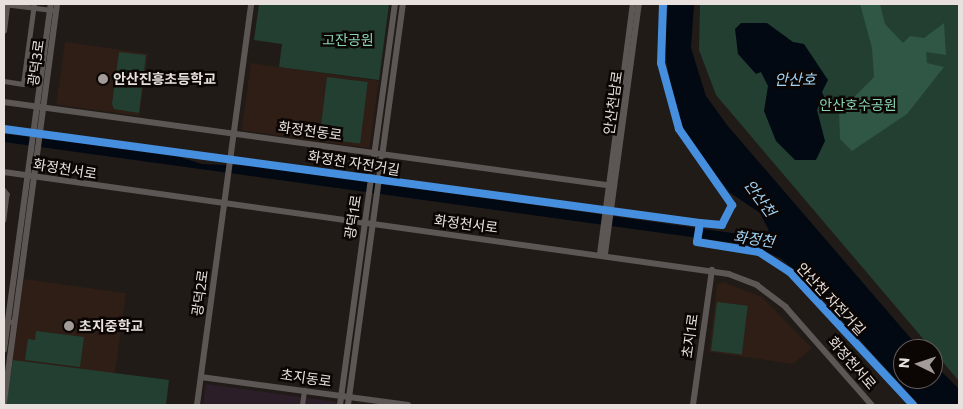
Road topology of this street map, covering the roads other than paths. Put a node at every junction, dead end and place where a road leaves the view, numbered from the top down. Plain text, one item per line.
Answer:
1 (6, 4) edge
2 (57, 4) edge
3 (251, 4) edge
4 (395, 4) edge
5 (403, 4) edge
6 (633, 4) edge
7 (639, 4) edge
8 (33, 6) edge
9 (52, 8) edge
10 (4, 31) edge
11 (4, 82) edge
12 (4, 102) edge
13 (40, 107) junction
14 (233, 134) junction
15 (374, 153) junction
16 (383, 154) junction
17 (4, 172) edge
18 (31, 175) junction
19 (611, 186) junction
20 (4, 190) edge
21 (225, 203) junction
22 (4, 220) edge
23 (364, 222) junction
24 (373, 224) junction
25 (602, 254) junction
26 (712, 270) junction
27 (9, 321) edge
28 (4, 350) edge
29 (201, 377) junction
30 (304, 390) junction
31 (341, 396) junction
32 (350, 397) junction
33 (4, 402) edge
34 (383, 404) edge
35 (197, 405) edge
36 (302, 405) edge
37 (340, 405) edge
38 (348, 405) edge
39 (408, 405) edge
40 (693, 405) edge
41 (872, 405) edge

1 - 8 street
1 - 10 street
2 - 9 street, 광덕3로
3 - 14 street
4 - 15 street, 광덕1로
5 - 16 street, 광덕1로
6 - 19 street, 안산천남로
7 - 19 street, 안산천남로
8 - 9 street
8 - 11 street
9 - 13 street, 광덕3로
12 - 13 street, 화정천동로
13 - 14 street, 화정천동로
13 - 18 street, 광덕3로
14 - 15 street, 화정천동로
14 - 21 street, 광덕2로
15 - 16 street, 화정천동로
15 - 23 street, 광덕1로
16 - 19 street, 화정천동로
16 - 24 street, 광덕1로
17 - 18 street, 화정천서로
18 - 21 street, 화정천서로
18 - 27 street
19 - 25 street, 안산천남로
20 - 22 street
21 - 23 street, 화정천서로
21 - 29 street, 광덕2로
23 - 24 street, 화정천서로
23 - 31 street, 광덕1로
24 - 25 street, 화정천서로
24 - 32 street, 광덕1로
25 - 26 street, 화정천서로
26 - 40 street, 초지1로
26 - 41 street, 화정천서로
27 - 28 street
27 - 33 street
29 - 30 street, 초지동로
29 - 35 street, 광덕2로
30 - 31 street, 초지동로
30 - 36 street
31 - 32 street, 초지동로
31 - 37 street, 광덕1로
32 - 34 street, 초지동로
32 - 38 street, 광덕1로
34 - 39 street, 초지동로

